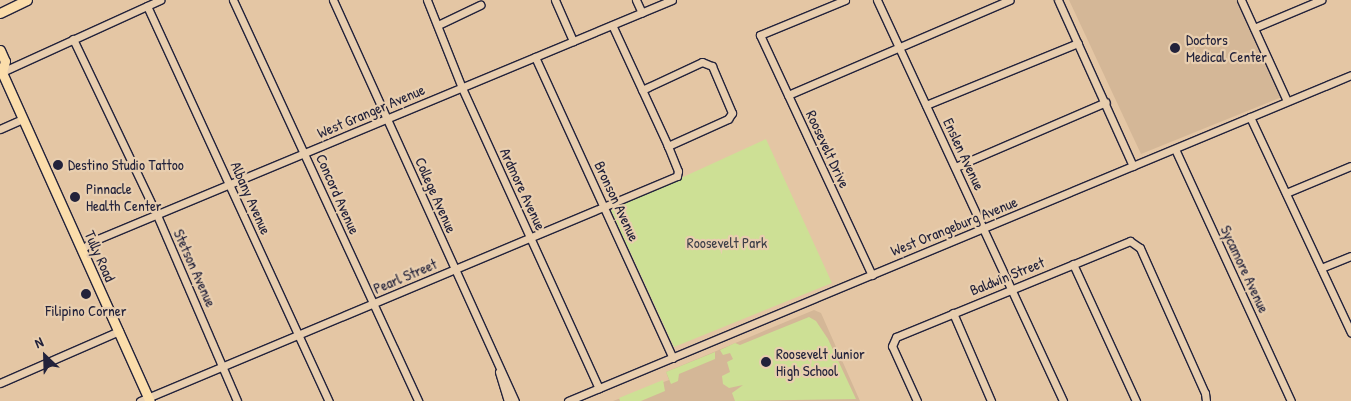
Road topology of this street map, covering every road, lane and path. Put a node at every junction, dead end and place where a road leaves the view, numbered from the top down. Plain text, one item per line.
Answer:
1 (27, 0) edge
2 (160, 0) edge
3 (232, 0) edge
4 (333, 0) edge
5 (427, 0) edge
6 (555, 0) edge
7 (636, 0) edge
8 (672, 0) edge
9 (845, 0) edge
10 (877, 0) edge
11 (1010, 0) edge
12 (1058, 0) edge
13 (1241, 0) edge
14 (1321, 0) edge
15 (480, 5) dead end
16 (147, 6) junction
17 (1, 13) edge
18 (642, 13) junction
19 (438, 25) junction
20 (612, 25) junction
21 (1254, 28) junction
22 (73, 39) junction
23 (573, 41) junction
24 (1078, 43) junction
25 (899, 48) junction
26 (0, 50) edge
27 (535, 57) junction
28 (1, 70) edge
29 (1351, 75) edge
30 (462, 88) junction
31 (642, 90) junction
32 (788, 94) junction
33 (1287, 101) junction
34 (1106, 102) junction
35 (926, 105) junction
36 (1250, 117) junction
37 (22, 119) junction
38 (386, 119) junction
39 (0, 129) edge
40 (668, 146) junction
41 (1175, 149) junction
42 (305, 154) junction
43 (1133, 166) junction
44 (1351, 166) edge
45 (955, 167) junction
46 (230, 184) junction
47 (1286, 193) junction
48 (605, 207) junction
49 (157, 216) junction
50 (984, 230) junction
51 (531, 238) junction
52 (82, 249) junction
53 (1351, 256) edge
54 (1073, 264) junction
55 (1321, 268) junction
56 (455, 270) junction
57 (872, 275) junction
58 (1011, 289) junction
59 (373, 304) junction
60 (953, 314) junction
61 (119, 331) junction
62 (1351, 333) edge
63 (297, 336) junction
64 (673, 358) junction
65 (497, 362) junction
66 (222, 366) junction
67 (0, 383) edge
68 (599, 388) junction
69 (146, 400) edge
70 (237, 401) edge
71 (329, 401) edge
72 (418, 401) edge
73 (508, 401) edge
74 (516, 401) edge
75 (568, 401) edge
76 (917, 401) edge
77 (991, 401) edge
78 (1063, 401) edge
79 (1136, 401) edge
80 (1206, 401) edge
81 (1291, 401) edge

1 - 17 main road
2 - 16 street
3 - 42 street, Concord Avenue
4 - 38 street, College Avenue
5 - 19 street, Ardmore Avenue
6 - 23 street
7 - 18 street
8 - 18 street, West Granger Avenue
9 - 32 street, Roosevelt Drive
10 - 25 street, Enslen Avenue
11 - 25 street
12 - 24 street
13 - 21 street
14 - 21 street
15 - 19 street
16 - 22 street
16 - 46 street, Albany Avenue
18 - 20 street, West Granger Avenue
19 - 30 street, Ardmore Avenue
20 - 23 street, West Granger Avenue
20 - 31 street
21 - 33 street
22 - 28 street
22 - 49 street, Stetson Avenue
23 - 27 street, West Granger Avenue
24 - 34 street
24 - 35 street
25 - 32 street
25 - 35 street, Enslen Avenue
26 - 28 main road, Tully Road
27 - 30 street, West Granger Avenue
27 - 48 street, Bronson Avenue
28 - 37 main road, Tully Road
29 - 33 street, West Orangeburg Avenue
30 - 38 street, West Granger Avenue
30 - 51 street, Ardmore Avenue
31 - 40 street
31 - 40 street
32 - 57 street, Roosevelt Drive
33 - 36 street, West Orangeburg Avenue
34 - 43 street
34 - 45 street
35 - 45 street, Enslen Avenue
36 - 41 street, West Orangeburg Avenue
36 - 47 street
37 - 39 street
37 - 52 main road, Tully Road
38 - 42 street, West Granger Avenue
38 - 56 street, College Avenue
40 - 48 street, Pearl Street
41 - 43 street, West Orangeburg Avenue
41 - 81 street, Sycamore Avenue
42 - 46 street, West Granger Avenue
42 - 59 street, Concord Avenue
43 - 50 street, West Orangeburg Avenue
44 - 47 street
45 - 50 street, Enslen Avenue
46 - 49 street, West Granger Avenue
46 - 63 street, Albany Avenue
47 - 55 street
48 - 51 street, Pearl Street
48 - 64 street, Bronson Avenue
49 - 52 street, West Granger Avenue
49 - 66 street, Stetson Avenue
50 - 57 street, West Orangeburg Avenue
50 - 58 street, Enslen Avenue
51 - 56 street, Pearl Street
51 - 68 street, Ardmore Avenue
52 - 61 main road, Tully Road
53 - 55 street
54 - 58 street, Baldwin Street
54 - 79 street
54 - 80 street, Baldwin Street
55 - 62 street
56 - 59 street, Pearl Street
56 - 65 street, College Avenue
57 - 64 street, West Orangeburg Avenue
58 - 60 street, Baldwin Street
58 - 78 street, Enslen Avenue
59 - 63 street, Pearl Street
59 - 72 street, Concord Avenue
60 - 76 street, Baldwin Street
60 - 77 street
61 - 67 street
61 - 69 main road, Tully Road
63 - 66 street, Pearl Street
63 - 71 street, Albany Avenue
64 - 68 street, West Orangeburg Avenue
65 - 73 street
65 - 74 street, College Avenue
66 - 69 street, Pearl Street
66 - 70 street, Stetson Avenue
68 - 75 street, West Orangeburg Avenue

